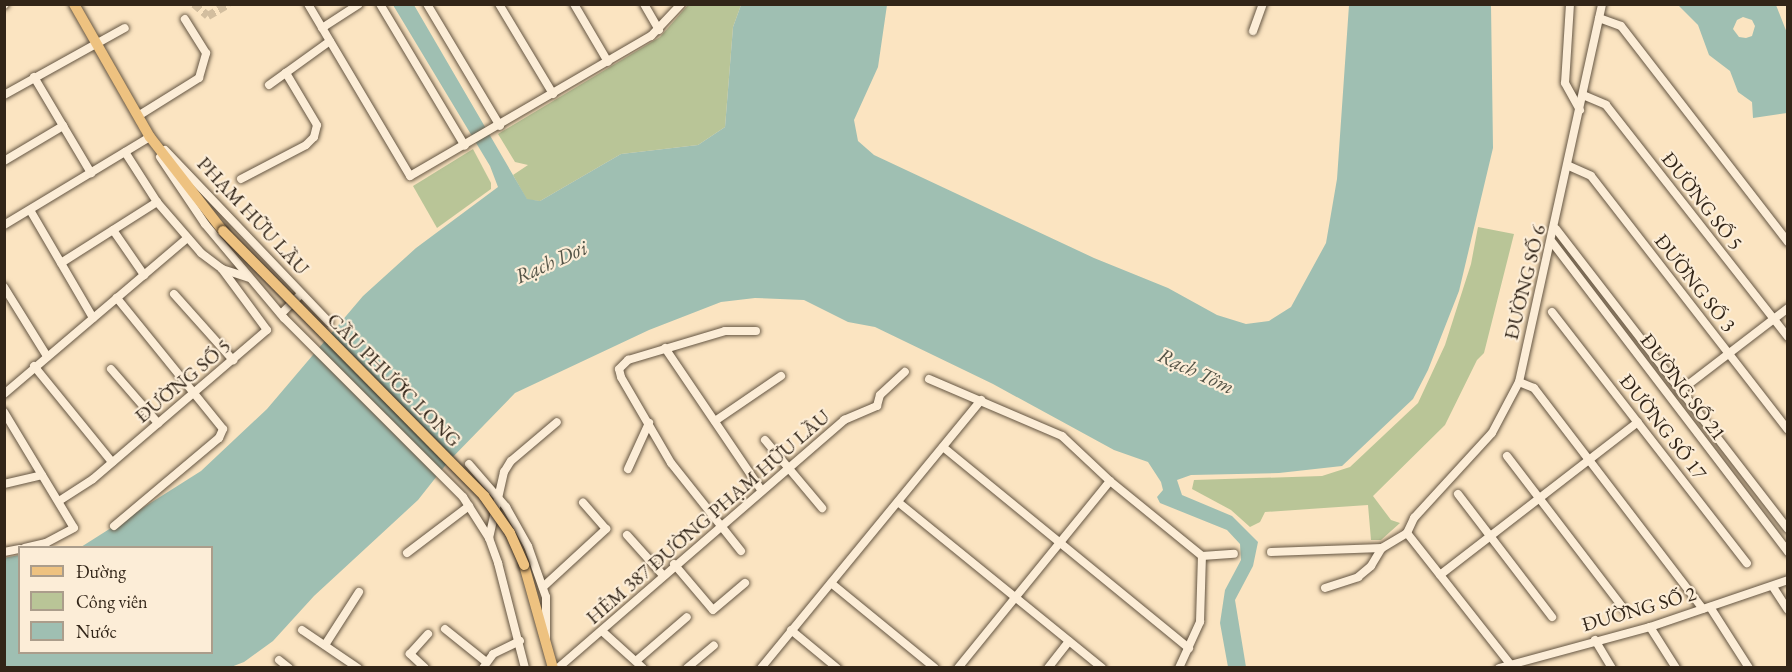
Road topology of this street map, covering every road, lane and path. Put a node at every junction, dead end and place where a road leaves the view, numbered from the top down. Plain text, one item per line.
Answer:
1 (74, 4) edge
2 (308, 4) edge
3 (359, 4) edge
4 (380, 4) edge
5 (428, 4) edge
6 (499, 4) edge
7 (574, 4) edge
8 (644, 4) edge
9 (681, 4) edge
10 (1263, 4) edge
11 (1570, 4) edge
12 (1602, 4) edge
13 (1599, 18) junction
14 (185, 19) dead end
15 (125, 28) dead end
16 (322, 28) junction
17 (659, 30) junction
18 (1252, 32) dead end
19 (330, 41) junction
20 (95, 42) junction
21 (608, 62) junction
22 (286, 73) junction
23 (34, 77) junction
24 (269, 85) dead end
25 (553, 94) junction
26 (4, 95) edge
27 (1583, 95) junction
28 (1580, 110) junction
29 (138, 116) junction
30 (63, 126) junction
31 (496, 128) junction
32 (150, 137) junction
33 (468, 144) junction
34 (126, 152) junction
35 (4, 161) edge
36 (1569, 166) junction
37 (91, 173) junction
38 (241, 179) dead end
39 (157, 201) junction
40 (30, 210) junction
41 (4, 225) edge
42 (1556, 229) junction
43 (112, 230) junction
44 (223, 231) joint
45 (187, 238) junction
46 (1552, 242) junction
47 (1788, 242) edge
48 (61, 263) junction
49 (222, 269) junction
50 (144, 275) junction
51 (250, 278) junction
52 (4, 287) edge
53 (174, 294) dead end
54 (301, 294) junction
55 (117, 298) junction
56 (1788, 308) edge
57 (1552, 312) dead end
58 (282, 316) junction
59 (93, 318) junction
60 (1773, 319) junction
61 (329, 322) dead end
62 (756, 331) dead end
63 (1788, 337) edge
64 (666, 348) junction
65 (1729, 353) junction
66 (47, 356) junction
67 (233, 360) junction
68 (34, 366) junction
69 (111, 369) dead end
70 (905, 372) dead end
71 (781, 375) dead end
72 (929, 379) dead end
73 (1519, 382) junction
74 (1680, 391) junction
75 (196, 392) junction
76 (4, 393) edge
77 (981, 400) junction
78 (4, 412) edge
79 (715, 421) junction
80 (557, 422) dead end
81 (1638, 422) junction
82 (158, 423) junction
83 (649, 423) junction
84 (1788, 430) edge
85 (765, 440) dead end
86 (943, 447) junction
87 (1507, 456) dead end
88 (1590, 459) junction
89 (112, 462) junction
90 (469, 464) dead end
91 (628, 469) dead end
92 (786, 469) junction
93 (42, 475) junction
94 (1110, 481) junction
95 (4, 484) edge
96 (761, 490) junction
97 (1458, 494) dead end
98 (498, 496) junction
99 (1540, 498) junction
100 (59, 501) junction
101 (898, 502) junction
102 (583, 503) dead end
103 (470, 506) junction
104 (822, 508) dead end
105 (114, 526) dead end
106 (719, 526) junction
107 (1788, 529) edge
108 (1407, 533) junction
109 (627, 535) dead end
110 (1491, 536) junction
111 (489, 538) junction
112 (1060, 543) junction
113 (33, 546) edge
114 (1382, 548) junction
115 (741, 551) dead end
116 (1271, 552) dead end
117 (1788, 552) edge
118 (406, 553) dead end
119 (1234, 554) dead end
120 (1202, 556) junction
121 (1747, 563) dead end
122 (674, 564) junction
123 (662, 574) junction
124 (1440, 575) junction
125 (1788, 580) edge
126 (745, 583) dead end
127 (831, 583) junction
128 (543, 587) junction
129 (1773, 587) junction
130 (1325, 588) dead end
131 (359, 592) dead end
132 (1015, 597) junction
133 (1707, 608) junction
134 (1624, 609) dead end
135 (1788, 610) edge
136 (687, 617) dead end
137 (1552, 617) dead end
138 (1650, 627) junction
139 (445, 629) dead end
140 (302, 630) dead end
141 (791, 630) junction
142 (602, 631) junction
143 (428, 634) dead end
144 (1595, 640) junction
145 (520, 641) junction
146 (1069, 641) junction
147 (546, 642) junction
148 (325, 645) junction
149 (714, 645) dead end
150 (1189, 648) junction
151 (1530, 658) junction
152 (279, 660) dead end
153 (636, 661) junction
154 (1510, 664) junction
155 (484, 665) edge
156 (289, 668) edge
157 (358, 668) edge
158 (424, 668) edge
159 (525, 668) edge
160 (556, 668) edge
161 (643, 668) edge
162 (687, 668) edge
163 (761, 668) edge
164 (837, 668) edge
165 (934, 668) edge
166 (958, 668) edge
167 (1048, 668) edge
168 (1102, 668) edge
169 (1179, 668) edge
170 (1499, 668) edge
171 (1536, 668) edge
172 (1612, 668) edge
173 (1676, 668) edge
174 (1749, 668) edge

1 - 20 main road, PHẠM HỮU LẦU
2 - 16 street
3 - 16 street
4 - 33 street
5 - 31 street
6 - 25 street
7 - 21 street
8 - 17 street
9 - 17 street
10 - 18 street
11 - 28 street
12 - 13 street, ĐƯỜNG SỐ 6
13 - 27 street, ĐƯỜNG SỐ 6
13 - 47 street
14 - 29 street
15 - 20 street
16 - 19 street
17 - 21 street
19 - 22 street
19 - 33 street
20 - 23 street
20 - 29 main road, PHẠM HỮU LẦU
21 - 25 street
22 - 24 street
22 - 38 street
23 - 26 street
23 - 30 street
25 - 31 street
27 - 28 street, ĐƯỜNG SỐ 6
27 - 60 street, ĐƯỜNG SỐ 5
28 - 36 street, ĐƯỜNG SỐ 6
29 - 32 main road, PHẠM HỮU LẦU
30 - 35 street
30 - 37 street
31 - 33 street
32 - 34 street
32 - 44 main road, PHẠM HỮU LẦU
32 - 51 street, PHẠM HỮU LẦU
32 - 54 street, PHẠM HỮU LẦU
34 - 37 street
34 - 39 street
36 - 42 street, ĐƯỜNG SỐ 6
36 - 65 street, ĐƯỜNG SỐ 3
37 - 40 street
39 - 43 street
39 - 45 street
40 - 41 street
40 - 48 street
42 - 46 street, ĐƯỜNG SỐ 6
42 - 74 street, ĐƯỜNG SỐ 21
43 - 48 street
43 - 50 street
44 - 147 main road, CẦU PHƯỚC LONG, bridge
45 - 49 street
45 - 50 street
46 - 73 street, ĐƯỜNG SỐ 6
46 - 117 street, ĐƯỜNG SỐ 21
48 - 59 street
49 - 51 street
49 - 67 street, ĐƯỜNG SỐ 5
50 - 55 street
51 - 58 street, PHẠM HỮU LẦU
52 - 66 street
53 - 67 street
54 - 58 street
54 - 61 street, PHẠM HỮU LẦU
55 - 59 street
55 - 75 street
56 - 60 street
57 - 81 street, ĐƯỜNG SỐ 17
58 - 103 street, CẦU PHƯỚC LONG
59 - 66 street
60 - 63 street, ĐƯỜNG SỐ 5
60 - 65 street
62 - 64 street
64 - 79 street
64 - 83 street
65 - 74 street
65 - 84 street, ĐƯỜNG SỐ 3
66 - 68 street
67 - 75 street, ĐƯỜNG SỐ 5
68 - 76 street
68 - 89 street
69 - 82 street
70 - 92 street, HẺM 387 ĐƯỜNG PHẠM HỮU LẦU
71 - 79 street
72 - 77 street
73 - 88 street
73 - 108 street, ĐƯỜNG SỐ 6
74 - 107 street, ĐƯỜNG SỐ 21
75 - 82 street, ĐƯỜNG SỐ 5
75 - 105 street
77 - 86 street
77 - 94 street
78 - 93 street
79 - 96 street
80 - 98 street
81 - 88 street
81 - 121 street, ĐƯỜNG SỐ 17
82 - 89 street, ĐƯỜNG SỐ 5
83 - 91 street
83 - 106 street
85 - 92 street
86 - 101 street
86 - 112 street
87 - 99 street
88 - 99 street
88 - 133 street
89 - 100 street, ĐƯỜNG SỐ 5
90 - 98 street
92 - 96 street, HẺM 387 ĐƯỜNG PHẠM HỮU LẦU
92 - 104 street
93 - 95 street
93 - 100 street
94 - 112 street
94 - 120 street
96 - 106 street, HẺM 387 ĐƯỜNG PHẠM HỮU LẦU
97 - 110 street
98 - 111 street
98 - 128 street
99 - 110 street
99 - 134 street
100 - 113 street
101 - 127 street
101 - 132 street
102 - 128 street
103 - 111 street
103 - 118 street
106 - 115 street
106 - 122 street, HẺM 387 ĐƯỜNG PHẠM HỮU LẦU
108 - 114 street
108 - 124 street
109 - 123 street
110 - 124 street
110 - 137 street
111 - 145 street
112 - 132 street
112 - 150 street
114 - 116 street
114 - 130 street
119 - 120 street
120 - 150 street
122 - 123 street, HẺM 387 ĐƯỜNG PHẠM HỮU LẦU
122 - 126 street
123 - 142 street, HẺM 387 ĐƯỜNG PHẠM HỮU LẦU
124 - 154 street
125 - 129 street, ĐƯỜNG SỐ 2
127 - 141 street
127 - 165 street
128 - 147 street
129 - 133 street, ĐƯỜNG SỐ 2
129 - 135 street
131 - 148 street
132 - 146 street
132 - 166 street
133 - 138 street, ĐƯỜNG SỐ 2
133 - 174 street
136 - 153 street
138 - 144 street, ĐƯỜNG SỐ 2
138 - 173 street
139 - 155 street
140 - 148 street
141 - 163 street
141 - 164 street
142 - 153 street
142 - 160 street, HẺM 387 ĐƯỜNG PHẠM HỮU LẦU
143 - 158 street
144 - 151 street, ĐƯỜNG SỐ 2
144 - 172 street
145 - 155 street
145 - 159 street
146 - 167 street
146 - 168 street
147 - 160 main road
148 - 157 street
149 - 162 street
150 - 169 street
151 - 154 street, ĐƯỜNG SỐ 2
151 - 171 street
152 - 156 street
153 - 161 street
154 - 170 street, ĐƯỜNG SỐ 2

